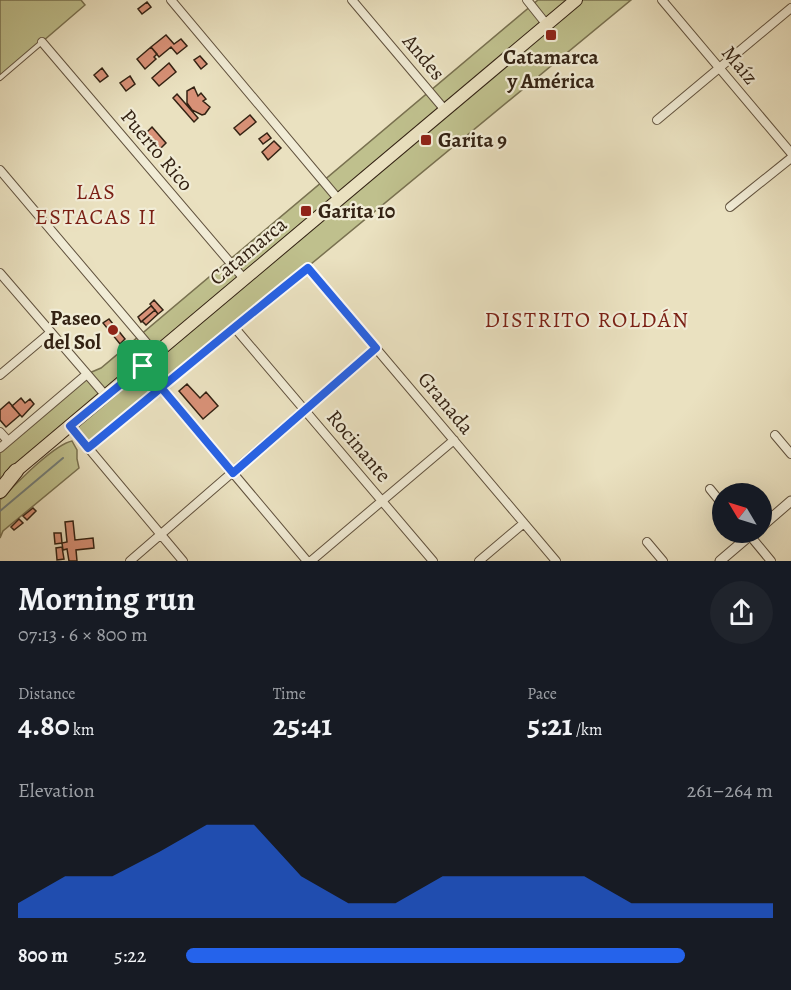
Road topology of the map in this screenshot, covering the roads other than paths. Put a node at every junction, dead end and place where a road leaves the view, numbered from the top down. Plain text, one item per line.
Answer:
1 (171, 0) edge
2 (352, 0) edge
3 (527, 0) edge
4 (576, 0) edge
5 (662, 0) edge
6 (791, 8) edge
7 (546, 25) junction
8 (42, 42) joint
9 (719, 68) junction
10 (0, 78) edge
11 (445, 111) junction
12 (657, 120) dead end
13 (791, 153) edge
14 (791, 158) edge
15 (0, 170) edge
16 (339, 200) junction
17 (730, 207) dead end
18 (0, 273) edge
19 (245, 280) junction
20 (234, 327) junction
21 (51, 332) junction
22 (376, 348) junction
23 (156, 354) junction
24 (143, 366) junction
25 (2, 369) edge
26 (87, 374) junction
27 (161, 388) junction
28 (106, 396) junction
29 (304, 410) junction
30 (70, 426) junction
31 (0, 432) edge
32 (775, 435) dead end
33 (454, 440) junction
34 (8, 441) junction
35 (0, 448) edge
36 (88, 448) junction
37 (791, 454) edge
38 (16, 471) junction
39 (233, 473) junction
40 (0, 484) edge
41 (710, 489) dead end
42 (0, 491) edge
43 (712, 491) edge
44 (382, 501) junction
45 (791, 501) edge
46 (772, 517) edge
47 (524, 523) junction
48 (160, 535) junction
49 (647, 542) dead end
50 (740, 543) edge
51 (757, 543) edge
52 (130, 561) edge
53 (183, 561) edge
54 (309, 561) edge
55 (433, 561) edge
56 (479, 561) edge
57 (556, 561) edge
58 (663, 561) edge
59 (720, 561) edge
60 (771, 561) edge

1 - 16 street
2 - 11 street, Andes
3 - 7 street
4 - 7 main road, Catamarca
5 - 9 street, Maíz
6 - 9 street
7 - 11 main road, Catamarca
8 - 10 lane
8 - 19 street, Puerto Rico
9 - 12 street
9 - 13 street, Maíz
11 - 16 main road, Catamarca
14 - 17 street
15 - 23 street
16 - 19 main road, Catamarca
18 - 21 street
19 - 23 main road, Catamarca
20 - 22 street, Granada
20 - 27 street
20 - 29 street, Rocinante
21 - 25 street
21 - 26 street
22 - 29 street
22 - 33 street, Granada
23 - 24 main road, Catamarca
24 - 27 street
24 - 28 main road, Catamarca
26 - 28 street
26 - 34 street
27 - 36 street
27 - 39 street
28 - 30 main road, Catamarca
29 - 39 street
29 - 44 street, Rocinante
30 - 36 street
30 - 38 main road, Catamarca
31 - 34 street
32 - 37 street
33 - 44 street
33 - 47 street, Granada
34 - 35 street
36 - 48 street
38 - 40 highway
38 - 42 highway
39 - 48 street
39 - 54 street
41 - 43 street
44 - 54 street
44 - 55 street, Rocinante
45 - 46 street
47 - 56 street
47 - 57 street, Granada
48 - 52 street
48 - 53 street
49 - 58 street
50 - 59 street
51 - 60 street

